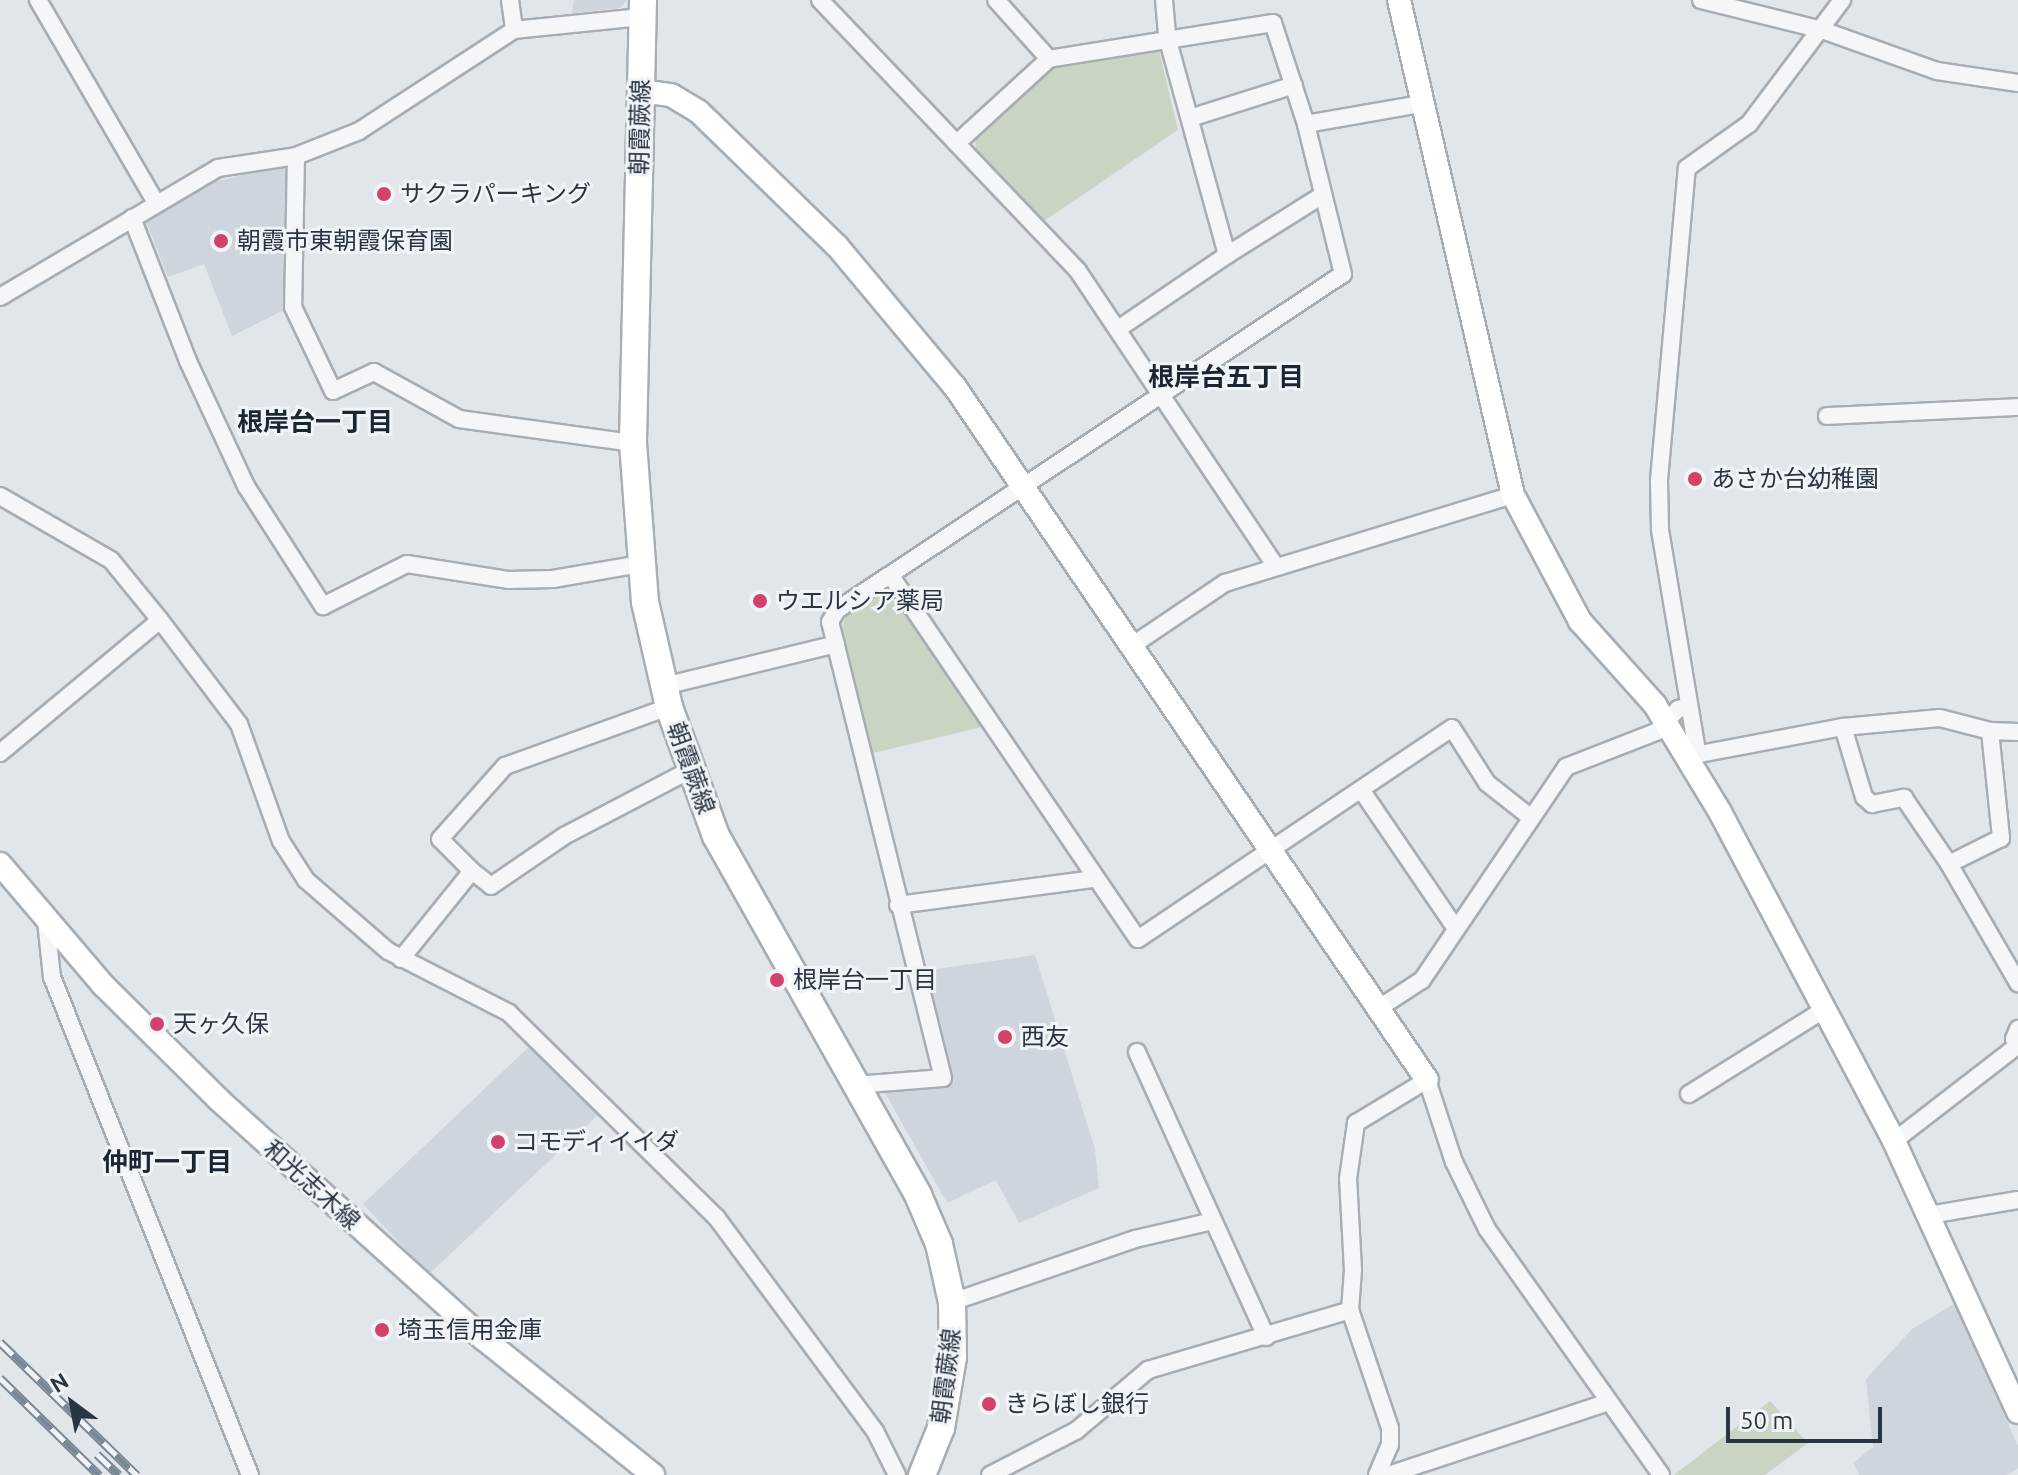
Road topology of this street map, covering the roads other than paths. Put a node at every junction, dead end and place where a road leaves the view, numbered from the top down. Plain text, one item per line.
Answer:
1 (38, 0) edge
2 (510, 0) edge
3 (820, 0) edge
4 (996, 0) edge
5 (1164, 0) edge
6 (1399, 0) edge
7 (1701, 0) edge
8 (1842, 0) edge
9 (643, 8) edge
10 (514, 30) junction
11 (1822, 30) junction
12 (1167, 37) junction
13 (1049, 59) junction
14 (2018, 83) edge
15 (1294, 85) junction
16 (641, 91) junction
17 (1421, 104) junction
18 (1190, 118) junction
19 (1306, 124) junction
20 (957, 143) junction
21 (296, 156) junction
22 (1321, 196) junction
23 (156, 203) junction
24 (132, 218) junction
25 (1227, 255) junction
26 (0, 297) edge
27 (1118, 329) junction
28 (1162, 395) junction
29 (2018, 407) edge
30 (1827, 416) dead end
31 (633, 443) junction
32 (1025, 487) junction
33 (1513, 495) junction
34 (0, 496) edge
35 (640, 564) junction
36 (1275, 565) junction
37 (891, 576) junction
38 (160, 620) junction
39 (836, 644) junction
40 (1133, 645) junction
41 (666, 697) junction
42 (1689, 706) junction
43 (1665, 720) junction
44 (1843, 727) junction
45 (1990, 731) junction
46 (2018, 732) edge
47 (0, 753) edge
48 (1693, 754) junction
49 (690, 770) junction
50 (1362, 791) junction
51 (1530, 817) junction
52 (1270, 852) junction
53 (0, 864) edge
54 (1949, 864) junction
55 (472, 871) junction
56 (1094, 879) junction
57 (898, 905) junction
58 (46, 921) junction
59 (1456, 929) junction
60 (401, 959) junction
61 (2018, 983) edge
62 (1379, 1008) junction
63 (1825, 1009) junction
64 (2018, 1029) edge
65 (2018, 1045) edge
66 (1137, 1052) dead end
67 (1427, 1080) junction
68 (855, 1085) junction
69 (1689, 1094) dead end
70 (1894, 1141) junction
71 (2018, 1200) edge
72 (1929, 1215) junction
73 (1213, 1221) junction
74 (952, 1302) junction
75 (1350, 1310) junction
76 (1266, 1337) junction
77 (1609, 1402) junction
78 (2018, 1412) edge
79 (250, 1475) edge
80 (653, 1475) edge
81 (897, 1475) edge
82 (922, 1475) edge
83 (992, 1475) edge
84 (1377, 1475) edge
85 (1388, 1475) edge
86 (1661, 1475) edge

1 - 23 street
2 - 10 street
3 - 20 street
4 - 13 street
5 - 12 street
6 - 17 street
7 - 11 street
8 - 11 street
9 - 10 street
9 - 16 main road, 朝霞蕨線
10 - 21 street
11 - 14 street
11 - 42 street
12 - 13 street
12 - 15 street
12 - 18 street
13 - 20 street
15 - 18 street
15 - 19 street
16 - 31 main road, 朝霞蕨線
16 - 32 street
17 - 19 street
17 - 33 street
18 - 25 street
19 - 22 street
20 - 27 street
21 - 23 street
21 - 31 street
22 - 25 street
22 - 28 street
23 - 24 street
24 - 26 street
24 - 35 street
25 - 27 street
27 - 28 street
28 - 32 street
28 - 36 street
29 - 30 street
31 - 35 main road, 朝霞蕨線
32 - 37 street
32 - 40 street
33 - 36 street
33 - 43 street
34 - 38 street
35 - 41 main road, 朝霞蕨線
36 - 40 street
37 - 39 street
37 - 56 street
38 - 47 street
38 - 60 street
39 - 41 street
39 - 57 street
40 - 52 street
41 - 49 main road, 朝霞蕨線
41 - 55 street
42 - 43 street
42 - 48 street
43 - 48 street
43 - 51 street
44 - 45 street
44 - 48 street
44 - 54 street
45 - 46 street
45 - 54 street
48 - 63 street
49 - 55 street
49 - 68 main road, 朝霞蕨線
50 - 51 street
50 - 52 street
50 - 59 street
51 - 59 street
52 - 56 street
52 - 62 street
53 - 58 street, 和光志木線
54 - 61 street
55 - 60 street
56 - 57 street
57 - 68 street
58 - 79 street
58 - 80 street, 和光志木線
59 - 62 street
60 - 81 street
62 - 67 street
63 - 69 street
63 - 70 street
64 - 65 street
65 - 70 street
66 - 73 street
67 - 75 street
67 - 77 street
68 - 74 main road, 朝霞蕨線
70 - 72 street
71 - 72 street
72 - 78 street
73 - 74 street
73 - 76 street
74 - 82 main road, 朝霞蕨線
75 - 76 street
75 - 84 street
76 - 83 street
77 - 85 street
77 - 86 street

